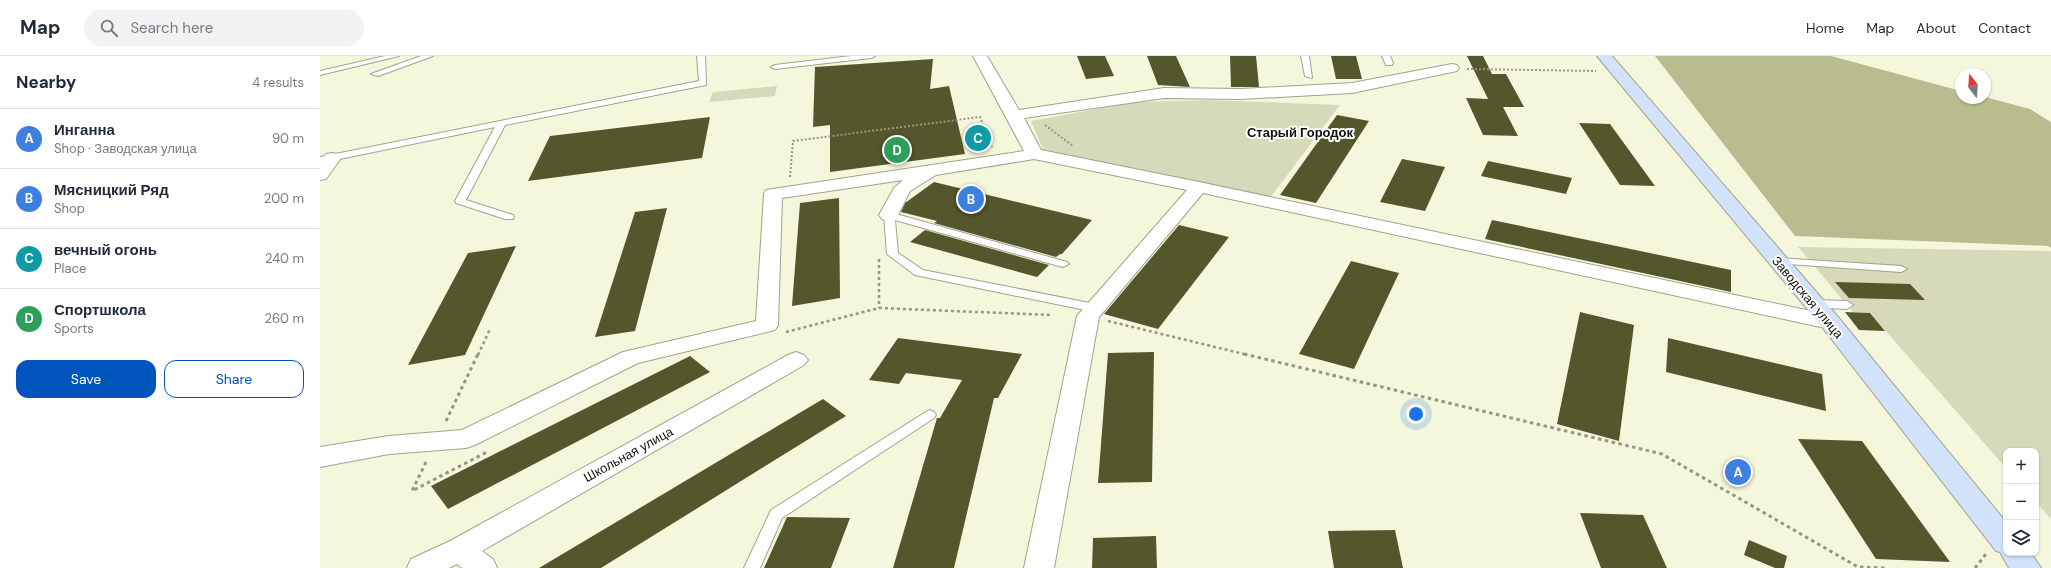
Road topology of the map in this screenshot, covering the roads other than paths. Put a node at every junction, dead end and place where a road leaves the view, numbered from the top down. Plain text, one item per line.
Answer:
1 (395, 56) edge
2 (429, 56) edge
3 (701, 56) edge
4 (871, 56) edge
5 (980, 56) edge
6 (1305, 56) edge
7 (1610, 64) edge
8 (775, 67) dead end
9 (1452, 68) road end
10 (320, 73) edge
11 (375, 74) dead end
12 (1309, 76) dead end
13 (1014, 114) junction
14 (502, 123) junction
15 (1034, 154) junction
16 (326, 159) edge
17 (931, 171) junction
18 (320, 176) edge
19 (1199, 187) junction
20 (889, 215) junction
21 (509, 217) dead end
22 (1778, 261) junction
23 (1063, 264) dead end
24 (1901, 269) dead end
25 (1815, 304) junction
26 (1847, 305) dead end
27 (1092, 312) junction
28 (1830, 322) junction
29 (796, 360) dead end
30 (929, 415) dead end
31 (342, 453) junction
32 (320, 457) edge
33 (320, 464) edge
34 (2003, 539) edge
35 (460, 549) junction
36 (2016, 556) edge
37 (422, 568) edge
38 (482, 568) edge
39 (752, 568) edge
40 (1039, 568) edge
41 (2026, 568) edge

1 - 10 lane
2 - 11 lane
3 - 14 lane
4 - 8 lane
5 - 13 street
6 - 12 lane
7 - 22 main road, Заводская улица
9 - 13 street
13 - 15 street
14 - 16 lane
14 - 21 lane
15 - 17 street
15 - 19 street
16 - 18 street
17 - 20 street
17 - 31 street
19 - 27 street
19 - 28 street
20 - 23 lane
20 - 27 lane
22 - 24 lane
22 - 25 main road, Заводская улица
25 - 26 lane
25 - 28 main road, Заводская улица
27 - 40 street
28 - 34 main road, Заводская улица
29 - 35 street, Школьная улица
30 - 39 lane
31 - 32 street
31 - 33 lane
35 - 37 street, Школьная улица
35 - 38 street
36 - 41 main road

